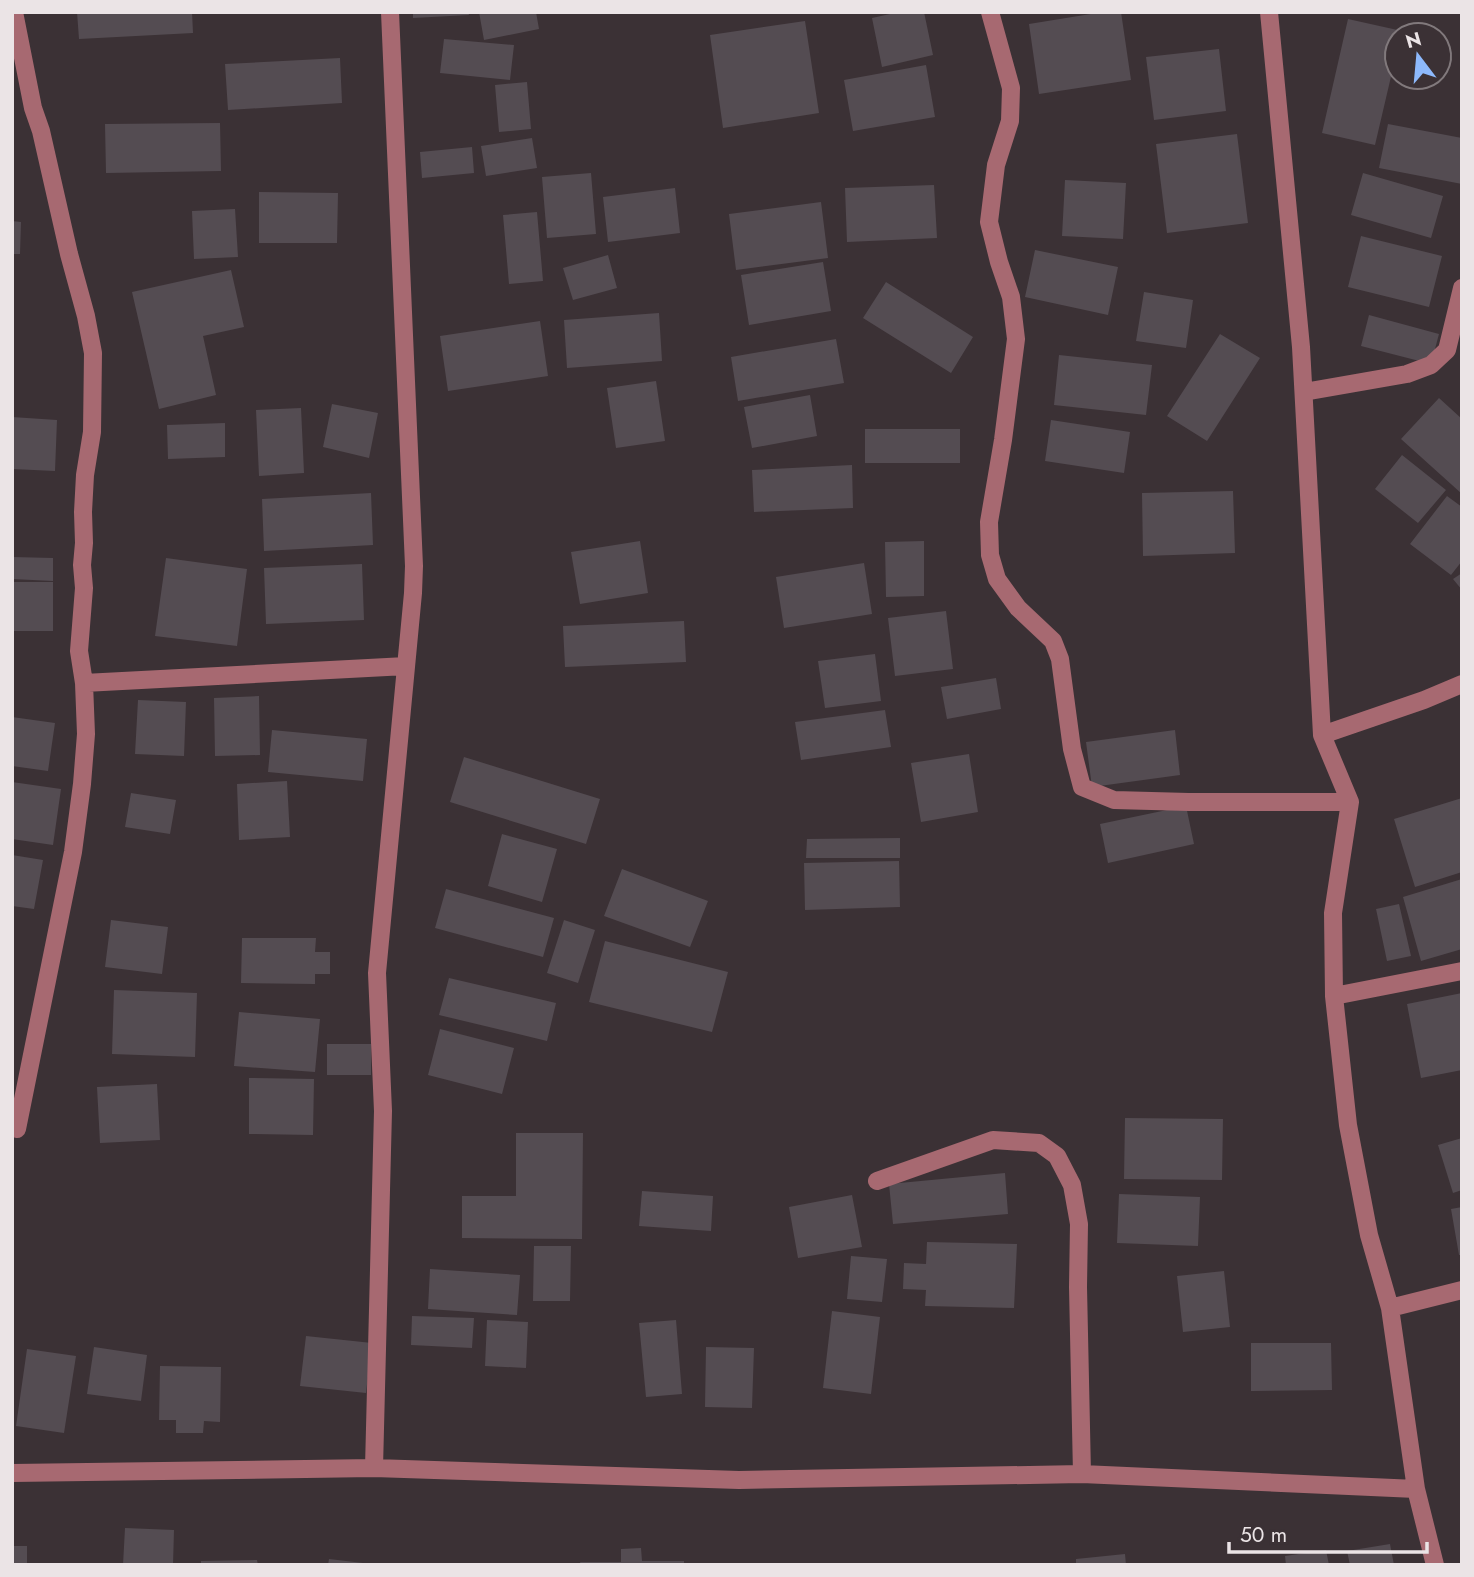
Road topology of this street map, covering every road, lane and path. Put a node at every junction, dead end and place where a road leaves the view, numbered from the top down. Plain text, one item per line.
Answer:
1 (14, 12) edge
2 (390, 12) edge
3 (990, 12) edge
4 (1269, 12) edge
5 (1462, 288) edge
6 (1304, 392) junction
7 (406, 666) junction
8 (83, 683) junction
9 (1462, 684) edge
10 (1322, 735) junction
11 (1350, 802) junction
12 (1462, 971) edge
13 (1334, 996) junction
14 (17, 1129) dead end
15 (877, 1181) dead end
16 (1462, 1290) edge
17 (1390, 1308) junction
18 (374, 1468) junction
19 (12, 1473) edge
20 (1082, 1474) junction
21 (1416, 1489) junction
22 (1436, 1565) edge

1 - 8 street
2 - 7 street
3 - 11 street
4 - 6 street
5 - 6 street
6 - 10 street
7 - 8 street
7 - 18 street
8 - 14 street
9 - 10 street
10 - 11 street
11 - 13 street
12 - 13 street
13 - 17 street
15 - 20 street
16 - 17 street
17 - 21 street
18 - 19 street
18 - 20 street
20 - 21 street
21 - 22 street

